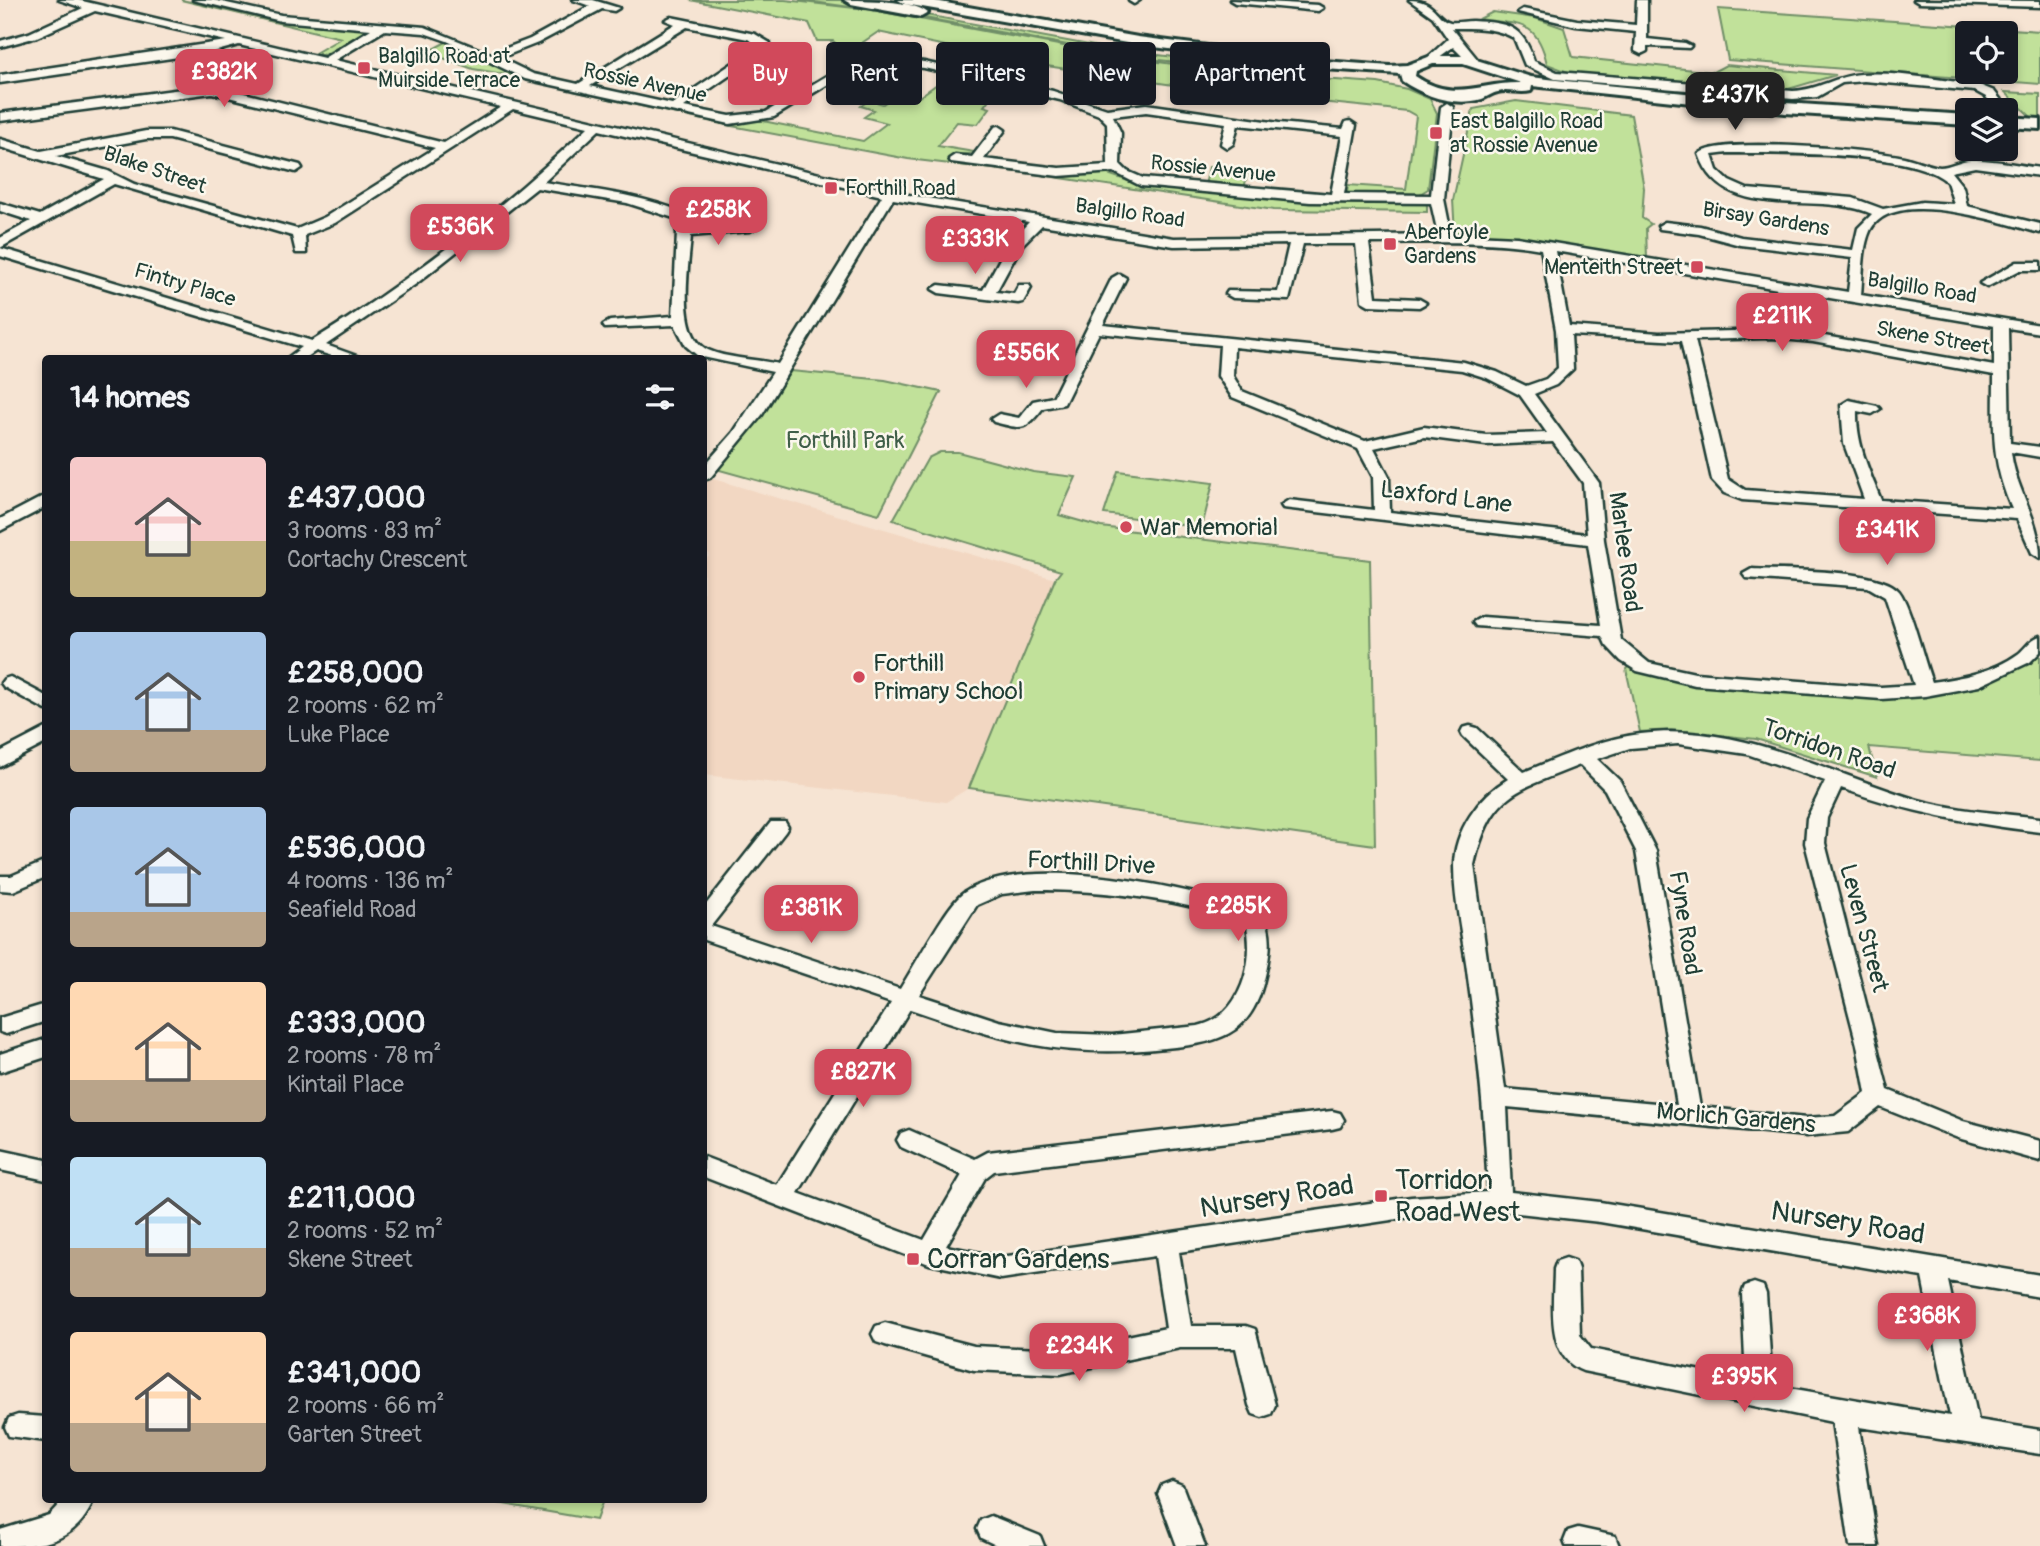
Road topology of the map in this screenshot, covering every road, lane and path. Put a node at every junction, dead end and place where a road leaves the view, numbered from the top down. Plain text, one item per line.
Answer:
1 (64, 0) edge
2 (198, 0) edge
3 (251, 0) edge
4 (578, 0) edge
5 (851, 0) edge
6 (905, 0) edge
7 (1235, 0) edge
8 (1414, 0) edge
9 (1642, 0) edge
10 (1919, 0) edge
11 (1271, 1) edge
12 (600, 5) junction
13 (2040, 5) edge
14 (94, 7) junction
15 (614, 8) dead end
16 (1318, 8) dead end
17 (234, 9) junction
18 (1523, 12) dead end
19 (671, 20) dead end
20 (685, 23) junction
21 (385, 25) junction
22 (1447, 25) junction
23 (1642, 29) junction
24 (0, 35) edge
25 (13, 41) junction
26 (1452, 41) junction
27 (237, 42) junction
28 (0, 44) edge
29 (1685, 46) dead end
30 (488, 58) junction
31 (1431, 60) junction
32 (1474, 62) junction
33 (323, 63) junction
34 (1409, 69) junction
35 (1493, 71) junction
36 (0, 79) edge
37 (1416, 87) junction
38 (579, 88) junction
39 (1496, 88) junction
40 (1435, 94) junction
41 (1464, 97) junction
42 (1992, 98) edge
43 (509, 107) junction
44 (1447, 107) junction
45 (673, 109) junction
46 (1105, 113) junction
47 (0, 117) edge
48 (1955, 119) edge
49 (2018, 119) edge
50 (1233, 121) junction
51 (2040, 124) edge
52 (595, 127) junction
53 (1955, 127) edge
54 (999, 130) dead end
55 (2018, 131) edge
56 (2040, 132) edge
57 (0, 143) edge
58 (1227, 144) dead end
59 (445, 147) junction
60 (42, 155) junction
61 (955, 159) dead end
62 (975, 162) junction
63 (296, 168) dead end
64 (1114, 168) junction
65 (1943, 172) junction
66 (2040, 172) edge
67 (112, 180) junction
68 (535, 184) junction
69 (889, 195) junction
70 (1337, 199) junction
71 (1437, 200) junction
72 (0, 207) edge
73 (1961, 208) junction
74 (1883, 214) junction
75 (41, 220) junction
76 (1038, 221) junction
77 (1665, 226) dead end
78 (750, 227) dead end
79 (2040, 229) edge
80 (298, 233) junction
81 (684, 233) junction
82 (1445, 238) junction
83 (1362, 240) junction
84 (1296, 242) junction
85 (0, 244) edge
86 (1547, 246) junction
87 (301, 250) dead end
88 (0, 252) edge
89 (1861, 254) junction
90 (2040, 266) edge
91 (1118, 278) dead end
92 (1987, 283) dead end
93 (1024, 288) dead end
94 (939, 289) dead end
95 (1233, 294) dead end
96 (987, 295) junction
97 (1854, 298) junction
98 (1419, 303) dead end
99 (680, 320) junction
100 (2001, 322) junction
101 (610, 325) dead end
102 (1094, 328) junction
103 (2040, 329) edge
104 (1563, 330) junction
105 (1687, 337) junction
106 (1228, 342) junction
107 (315, 346) junction
108 (300, 355) edge
109 (345, 355) edge
110 (783, 369) junction
111 (2003, 372) junction
112 (1525, 392) junction
113 (1872, 409) dead end
114 (999, 419) dead end
115 (1560, 437) junction
116 (1364, 446) junction
117 (2002, 446) junction
118 (2040, 452) edge
119 (707, 469) edge
120 (42, 502) edge
121 (1289, 505) dead end
122 (1875, 505) junction
123 (1382, 514) junction
124 (2023, 515) junction
125 (0, 526) edge
126 (1596, 540) junction
127 (2040, 553) edge
128 (1752, 574) dead end
129 (1482, 622) dead end
130 (1611, 632) junction
131 (2040, 642) edge
132 (10, 683) dead end
133 (1925, 690) junction
134 (42, 702) edge
135 (1469, 732) dead end
136 (42, 736) edge
137 (1584, 758) junction
138 (0, 761) edge
139 (1837, 777) junction
140 (1521, 780) junction
141 (2040, 825) edge
142 (778, 827) dead end
143 (42, 873) edge
144 (0, 883) edge
145 (707, 916) edge
146 (707, 933) edge
147 (905, 999) junction
148 (42, 1013) edge
149 (6, 1025) dead end
150 (42, 1049) edge
151 (0, 1063) edge
152 (1878, 1096) junction
153 (1495, 1097) junction
154 (1690, 1115) junction
155 (1332, 1120) dead end
156 (909, 1140) dead end
157 (2040, 1151) edge
158 (0, 1160) edge
159 (42, 1169) edge
160 (976, 1171) junction
161 (707, 1172) edge
162 (783, 1196) junction
163 (1500, 1201) junction
164 (1165, 1244) junction
165 (929, 1253) junction
166 (1933, 1268) junction
167 (1566, 1269) dead end
168 (2040, 1286) edge
169 (1754, 1294) dead end
170 (885, 1334) dead end
171 (1180, 1337) junction
172 (1760, 1393) junction
173 (1262, 1405) dead end
174 (1844, 1412) junction
175 (18, 1427) dead end
176 (1966, 1428) junction
177 (42, 1429) edge
178 (2040, 1442) edge
179 (1172, 1494) dead end
180 (77, 1503) edge
181 (991, 1529) dead end
182 (0, 1544) edge
183 (1030, 1546) edge
184 (1191, 1546) edge
185 (1864, 1546) edge

1 - 14 street, Balgillo Road
2 - 17 street, Rossie Avenue
3 - 17 street
4 - 12 street
5 - 37 main road
6 - 34 main road
7 - 11 street
8 - 22 street
9 - 23 street
10 - 13 street
11 - 16 street
12 - 15 street
12 - 30 street
14 - 25 street
14 - 27 street, Balgillo Road
17 - 21 street, Rossie Avenue
18 - 23 street
19 - 20 street
20 - 38 street
20 - 45 street
21 - 30 street, Rossie Avenue
21 - 33 street
22 - 26 street
22 - 42 street
23 - 29 street
24 - 25 street
25 - 28 street
26 - 31 street
26 - 32 street
27 - 33 street, Balgillo Road
27 - 36 street
30 - 38 street, Rossie Avenue
31 - 32 main road
31 - 34 main road
32 - 35 main road
33 - 43 street, Balgillo Road
34 - 37 main road
35 - 39 main road
35 - 48 main road
37 - 40 main road
38 - 45 street, Rossie Avenue
39 - 41 main road
39 - 53 main road
40 - 41 main road
40 - 44 street
41 - 44 street
43 - 52 street, Balgillo Road
43 - 59 street
44 - 71 street
45 - 46 street, Rossie Avenue
46 - 50 street
46 - 64 street, Rossie Avenue
47 - 59 street
49 - 51 main road
50 - 58 street
50 - 70 street
52 - 68 street
52 - 69 street, Balgillo Road
54 - 62 street
55 - 56 main road
57 - 60 street, Blake Street
59 - 80 street
60 - 63 street
60 - 67 street, Blake Street
61 - 62 street
62 - 64 street
64 - 70 street, Rossie Avenue
65 - 66 street
65 - 73 street
65 - 74 street
67 - 75 street
67 - 80 street, Blake Street
68 - 81 street
68 - 107 street
69 - 76 street, Balgillo Road
69 - 110 street
70 - 71 street, Rossie Avenue
71 - 82 street
72 - 75 street
73 - 74 street
73 - 79 street
74 - 89 street
75 - 85 street
76 - 84 street, Balgillo Road
76 - 96 street
77 - 89 street, Birsay Gardens
78 - 81 street
80 - 87 street
81 - 99 street
82 - 83 street, Balgillo Road
82 - 86 street, Balgillo Road
83 - 84 street, Balgillo Road
83 - 98 street
84 - 95 street
86 - 97 street, Balgillo Road
86 - 104 street
88 - 107 street, Fintry Place
89 - 97 street
90 - 92 street
91 - 102 street
93 - 96 street
94 - 96 street
97 - 100 street, Balgillo Road
99 - 101 street
99 - 110 street
100 - 103 street, Balgillo Road
100 - 111 street
102 - 106 street, Marlee Road
102 - 114 street
104 - 105 street, Skene Street
104 - 112 street
105 - 111 street, Skene Street
105 - 122 street
106 - 112 street, Marlee Road
106 - 116 street
107 - 108 street
107 - 109 street, Fintry Place
110 - 119 street
111 - 117 street
112 - 115 street, Marlee Road
113 - 122 street
115 - 116 street
115 - 126 street, Marlee Road
116 - 123 street
117 - 118 street
117 - 124 street
120 - 125 street
121 - 123 street, Laxford Lane
122 - 124 street
123 - 126 street, Laxford Lane
124 - 127 street
126 - 130 street, Marlee Road
128 - 133 street
129 - 130 street
130 - 133 street, Marlee Road
131 - 133 street, Marlee Road
132 - 134 street
135 - 140 street
136 - 138 street
137 - 139 street, Torridon Road
137 - 140 street, Torridon Road
137 - 154 street, Fyne Road
139 - 141 street, Torridon Road
139 - 152 street, Leven Street
140 - 153 street, Torridon Road
142 - 145 street
143 - 144 street
146 - 147 street, Forthill Drive
147 - 147 street, Forthill Drive
147 - 162 street, Forthill Drive
148 - 149 street
150 - 151 street
152 - 154 street, Morlich Gardens
152 - 157 street
153 - 154 street, Morlich Gardens
153 - 163 street, Torridon Road
155 - 160 street
156 - 160 street
158 - 159 street
160 - 165 street
161 - 162 street, Nursery Road
162 - 165 street, Nursery Road
163 - 164 street, Nursery Road
163 - 166 street, Nursery Road
164 - 165 street, Nursery Road
164 - 171 street
166 - 168 street, Nursery Road
166 - 176 street
167 - 172 street
169 - 172 street
170 - 171 street
171 - 173 street
172 - 174 street
174 - 176 street
174 - 185 street
175 - 177 street
176 - 178 street
179 - 184 street
180 - 182 street
181 - 183 street

